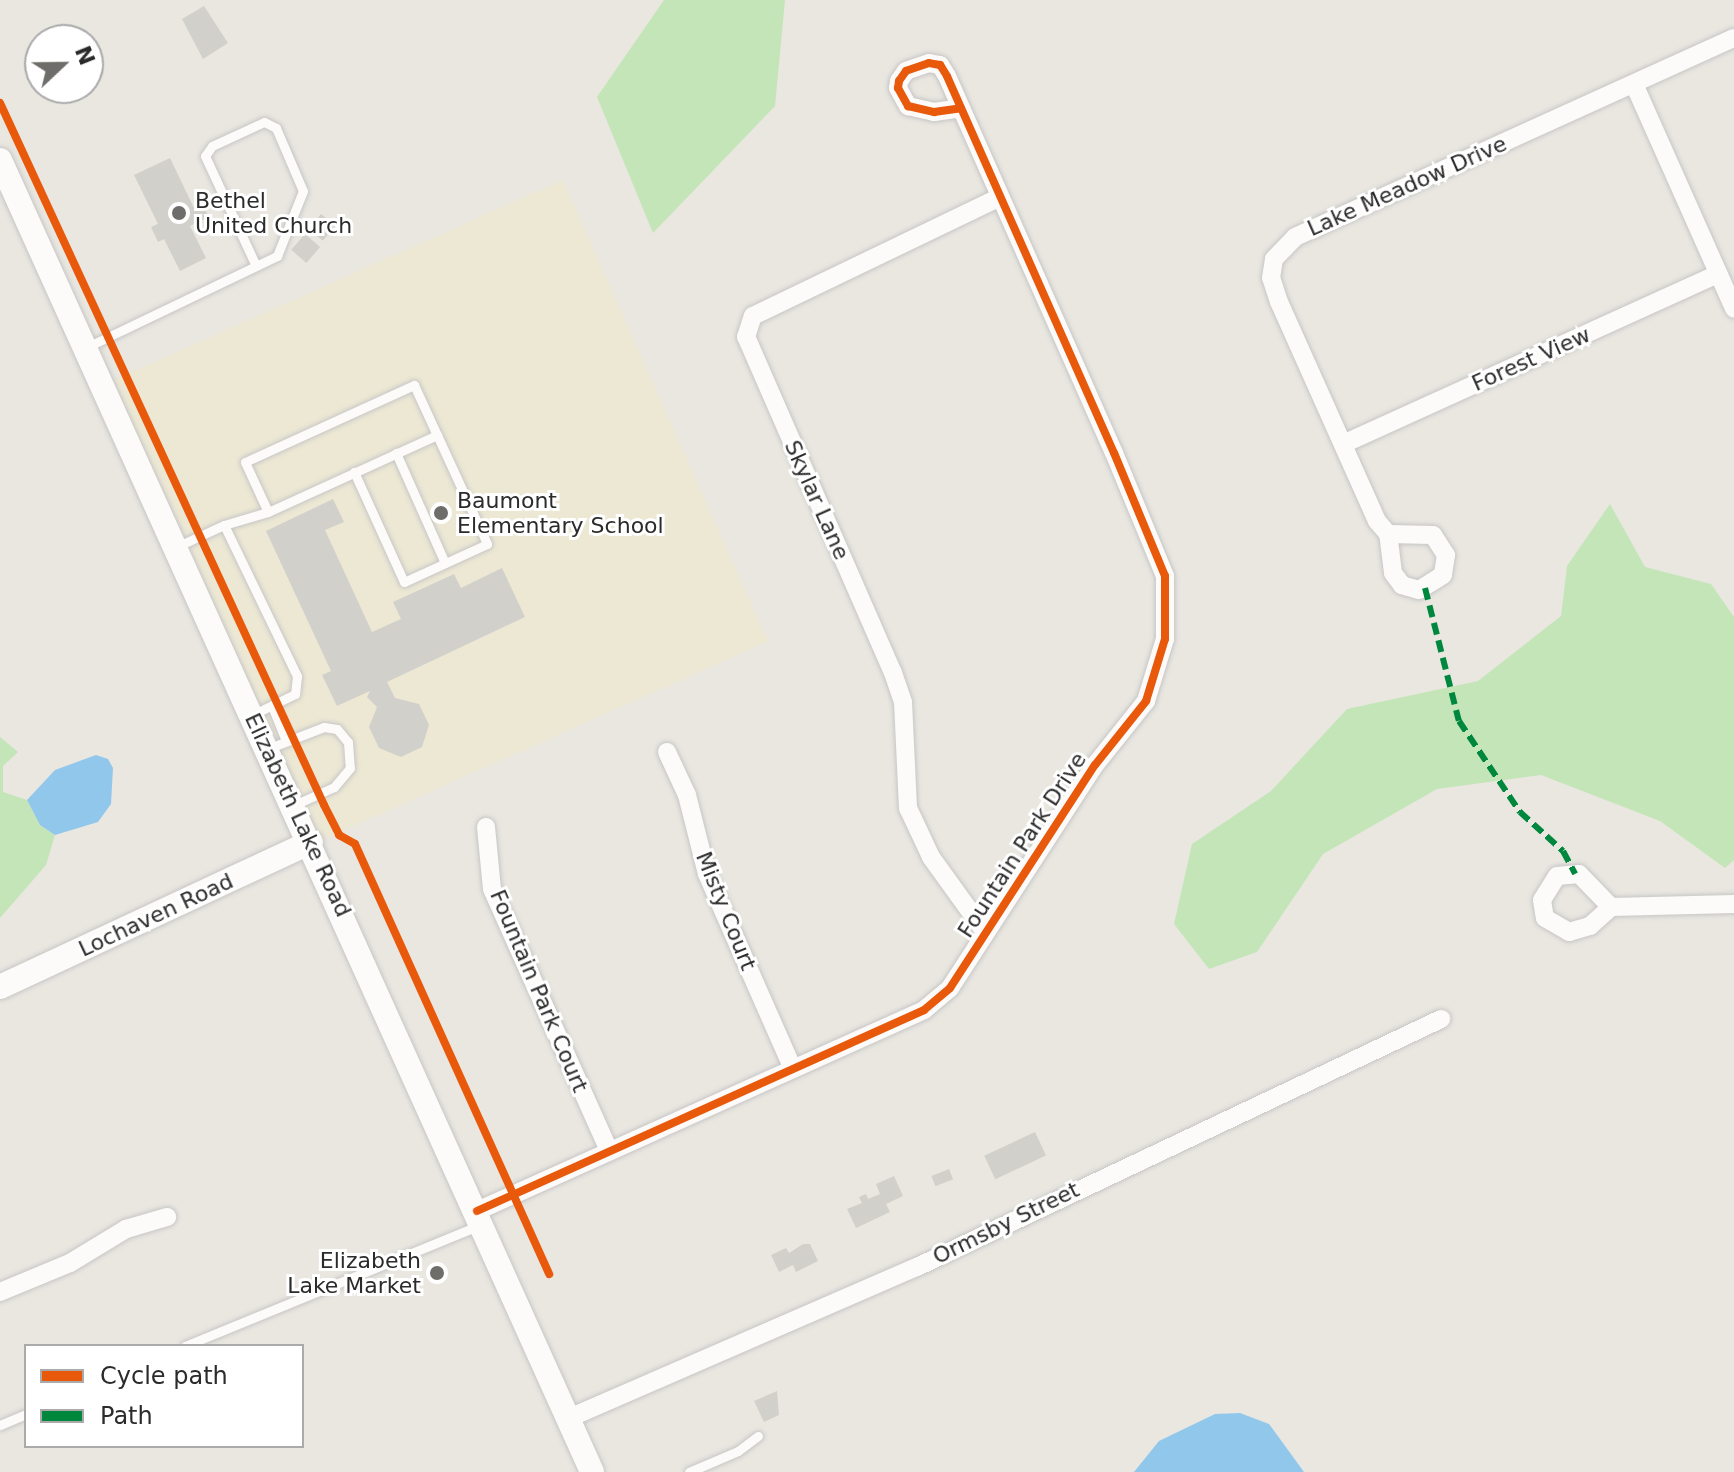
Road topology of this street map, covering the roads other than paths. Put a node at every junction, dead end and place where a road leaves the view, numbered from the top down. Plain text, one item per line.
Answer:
1 (1734, 38) edge
2 (1634, 84) junction
3 (961, 108) dead end
4 (0, 160) edge
5 (998, 198) junction
6 (256, 266) junction
7 (1718, 274) junction
8 (1734, 309) edge
9 (84, 348) junction
10 (437, 435) junction
11 (1343, 444) junction
12 (396, 453) junction
13 (354, 472) junction
14 (268, 512) junction
15 (224, 525) junction
16 (1388, 534) dead end
17 (174, 548) junction
18 (445, 563) junction
19 (262, 710) junction
20 (276, 743) junction
21 (667, 752) dead end
22 (294, 805) junction
23 (486, 827) dead end
24 (311, 842) junction
25 (1734, 904) edge
26 (1611, 907) dead end
27 (985, 932) junction
28 (0, 987) edge
29 (1441, 1019) dead end
30 (792, 1067) junction
31 (609, 1151) junction
32 (167, 1217) dead end
33 (480, 1217) junction
34 (0, 1292) edge
35 (190, 1344) edge
36 (24, 1415) edge
37 (567, 1419) junction
38 (0, 1425) edge
39 (758, 1436) dead end
40 (592, 1472) edge
41 (689, 1472) edge

1 - 2 street, Lake Meadow Drive
2 - 7 street
2 - 11 street, Lake Meadow Drive
3 - 5 street, Fountain Park Drive
4 - 9 street, Elizabeth Lake Road
5 - 27 street, Fountain Park Drive
5 - 27 street, Skylar Lane
6 - 6 lane
6 - 9 lane
7 - 8 street
7 - 11 street, Forest View
9 - 17 street, Elizabeth Lake Road
10 - 12 lane
10 - 14 lane
10 - 18 lane
11 - 16 street, Lake Meadow Drive
12 - 13 lane
12 - 18 lane
13 - 14 lane
13 - 18 lane
14 - 15 lane
15 - 17 lane
15 - 19 lane
17 - 19 street, Elizabeth Lake Road
19 - 20 street, Elizabeth Lake Road
20 - 22 street, Elizabeth Lake Road
20 - 22 lane
21 - 30 street, Misty Court
22 - 24 street, Elizabeth Lake Road
23 - 31 street, Fountain Park Court
24 - 28 street, Lochaven Road
24 - 33 street, Elizabeth Lake Road
25 - 26 street
27 - 30 street, Fountain Park Drive
29 - 37 street, Ormsby Street
30 - 31 street, Fountain Park Drive
31 - 33 street, Fountain Park Drive
32 - 34 street
33 - 35 lane
33 - 37 street, Elizabeth Lake Road
36 - 38 lane
37 - 40 street, Elizabeth Lake Road
39 - 41 lane

